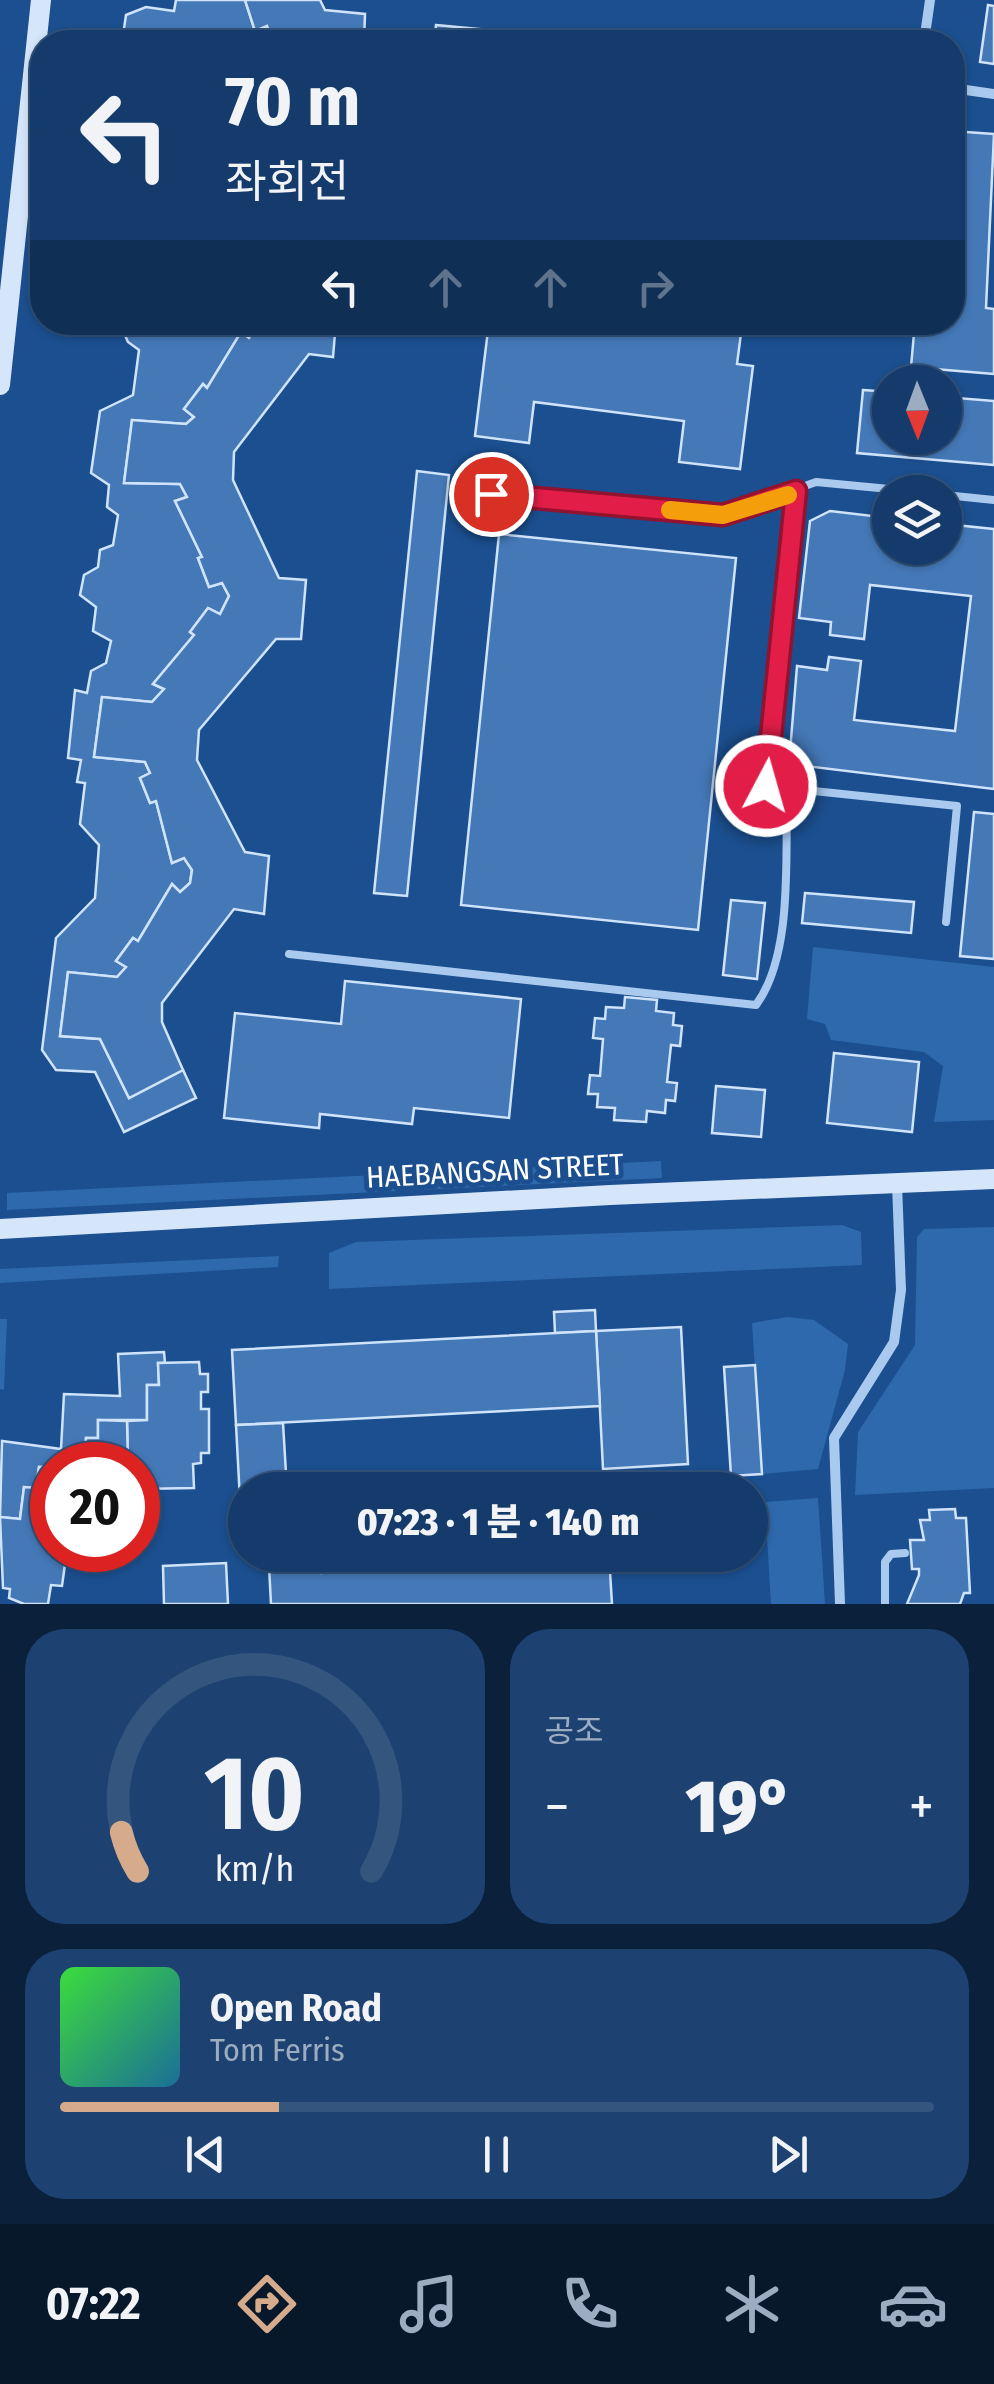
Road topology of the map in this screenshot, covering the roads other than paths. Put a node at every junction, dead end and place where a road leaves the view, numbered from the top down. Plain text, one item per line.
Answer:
1 (41, 0) edge
2 (930, 0) edge
3 (38, 30) edge
4 (926, 30) edge
5 (965, 90) edge
6 (994, 94) edge
7 (30, 103) edge
8 (0, 385) edge
9 (872, 487) edge
10 (796, 491) junction
11 (491, 494) dead end
12 (962, 497) edge
13 (994, 500) edge
14 (787, 788) junction
15 (946, 922) dead end
16 (289, 954) dead end
17 (994, 1179) edge
18 (897, 1183) junction
19 (0, 1229) edge
20 (905, 1553) dead end
21 (840, 1604) edge
22 (885, 1604) edge

1 - 3 main road
2 - 4 street
5 - 6 street
7 - 8 main road
9 - 10 lane
10 - 11 lane
10 - 14 lane
12 - 13 lane
14 - 15 lane
14 - 16 lane
17 - 18 main road, HAEBANGSAN STREET
18 - 19 main road, HAEBANGSAN STREET
18 - 21 street
20 - 22 lane

